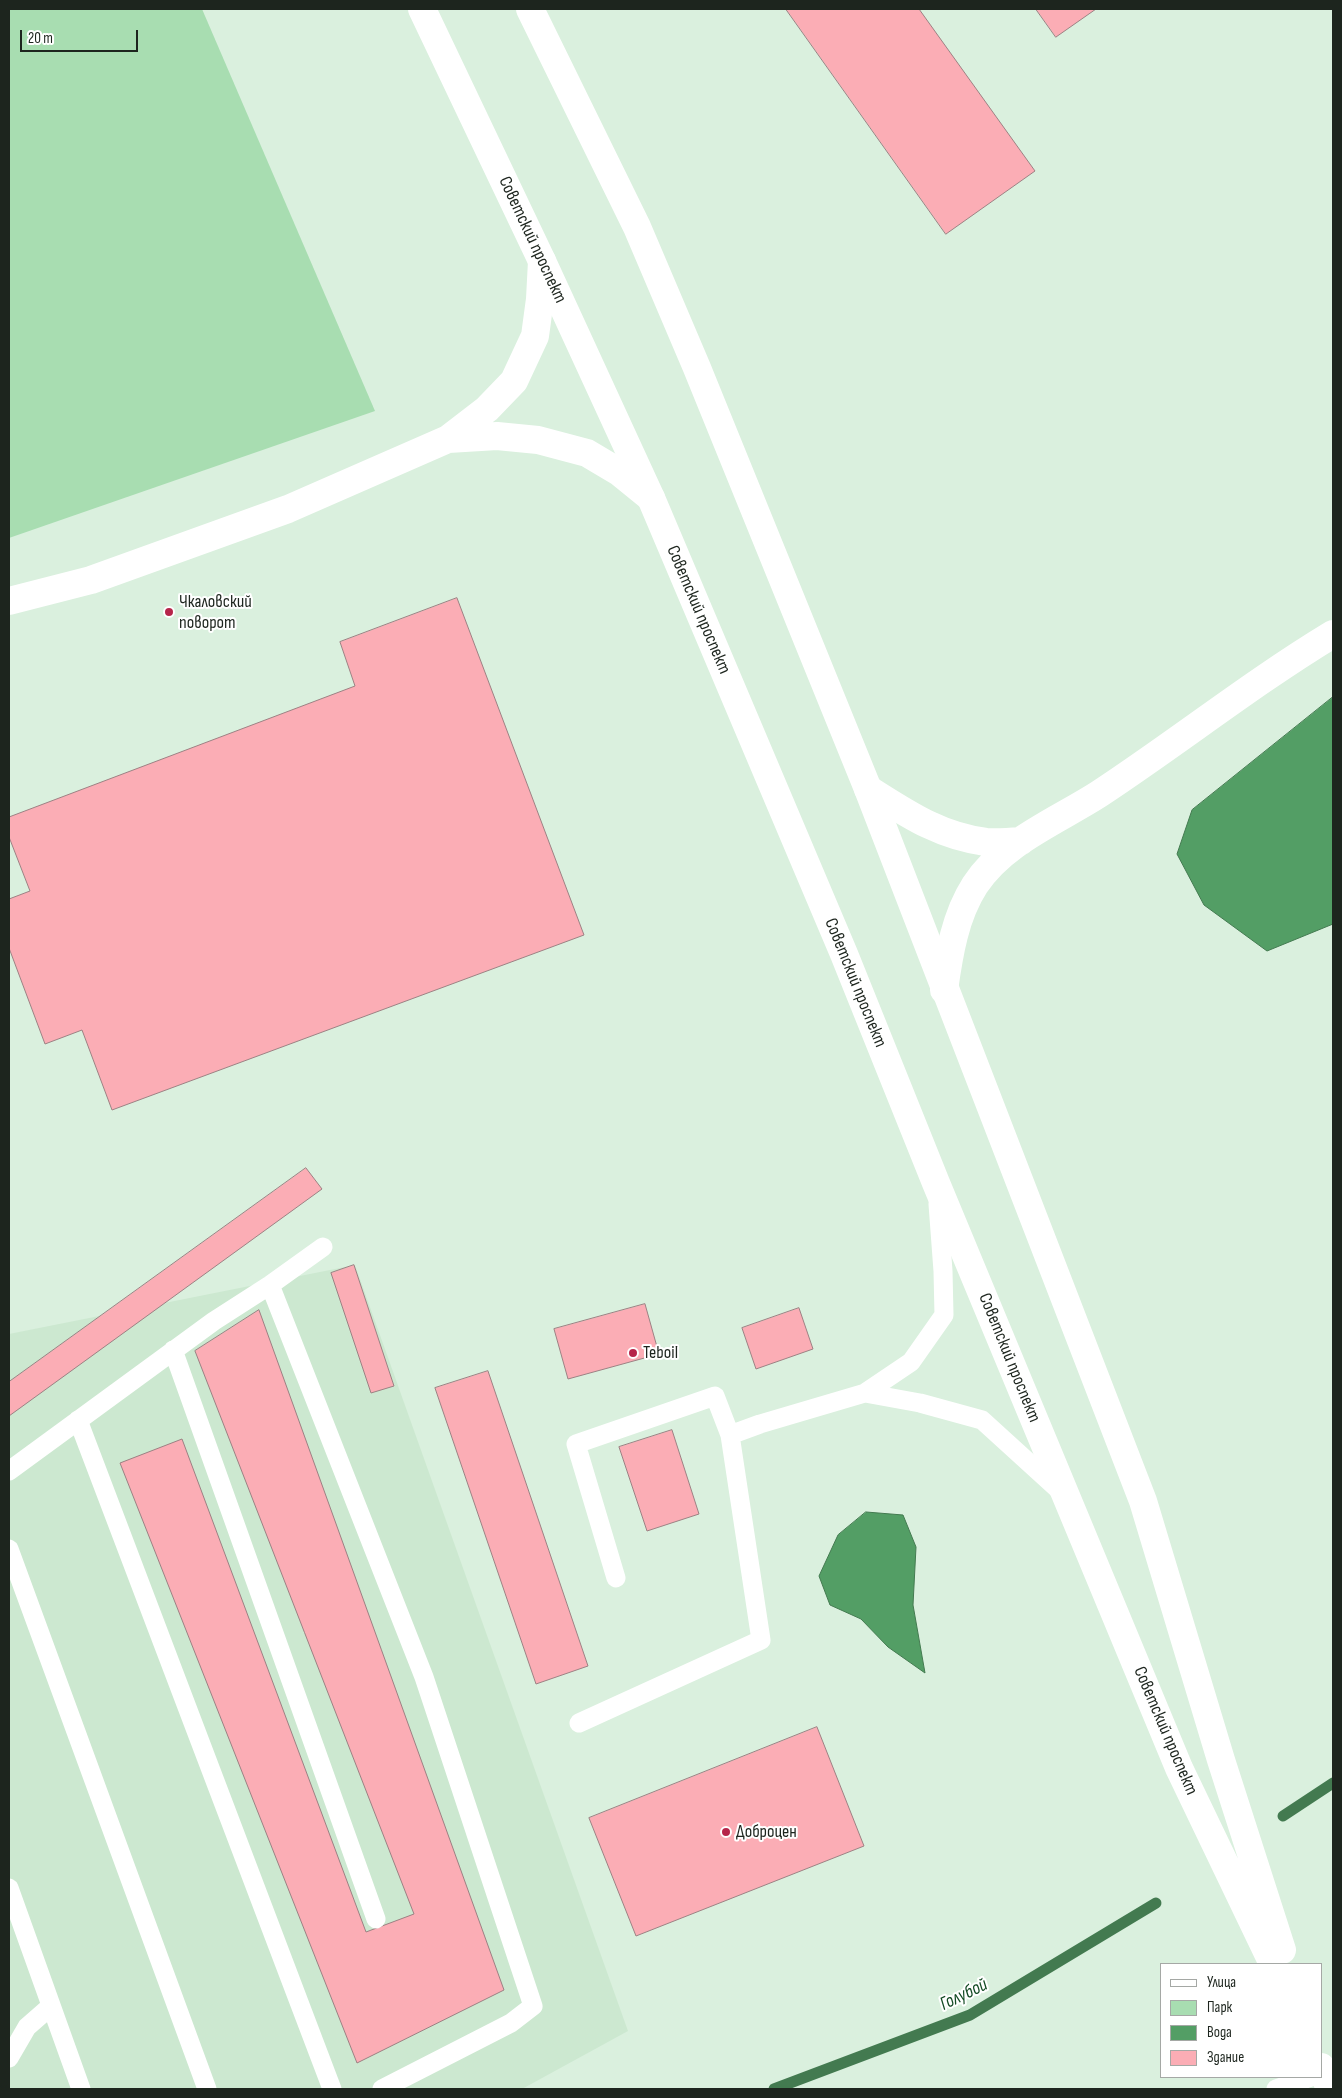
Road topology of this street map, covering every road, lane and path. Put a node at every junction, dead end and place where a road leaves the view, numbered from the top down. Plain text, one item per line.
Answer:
1 (422, 9) edge
2 (530, 9) edge
3 (542, 261) junction
4 (448, 439) junction
5 (651, 498) junction
6 (9, 600) edge
7 (1333, 634) edge
8 (868, 789) junction
9 (1021, 841) junction
10 (944, 990) junction
11 (936, 1183) junction
12 (323, 1247) dead end
13 (270, 1285) junction
14 (173, 1350) junction
15 (864, 1393) junction
16 (78, 1420) junction
17 (730, 1435) junction
18 (9, 1471) edge
19 (1066, 1497) junction
20 (9, 1549) edge
21 (616, 1578) dead end
22 (579, 1723) dead end
23 (9, 1888) edge
24 (376, 1919) dead end
25 (1273, 1963) edge
26 (1286, 1963) edge
27 (51, 2006) junction
28 (9, 2058) edge
29 (1314, 2078) edge
30 (81, 2089) edge
31 (207, 2089) edge
32 (332, 2089) edge
33 (382, 2089) edge
34 (1276, 2089) edge

1 - 3 main road, Советский проспект
2 - 8 main road
3 - 4 main road
3 - 5 main road, Советский проспект
4 - 5 main road
4 - 6 main road
5 - 11 main road, Советский проспект
7 - 9 main road
8 - 9 main road
8 - 10 main road
9 - 10 main road
10 - 26 main road
11 - 15 lane
11 - 19 main road, Советский проспект
12 - 13 lane
13 - 14 lane
13 - 33 lane
14 - 16 lane
14 - 24 lane
15 - 17 lane
15 - 19 lane
16 - 18 lane
16 - 32 lane
17 - 21 lane
17 - 22 lane
19 - 25 main road, Советский проспект
20 - 31 lane
23 - 27 lane
27 - 28 lane
27 - 30 lane
29 - 34 lane

